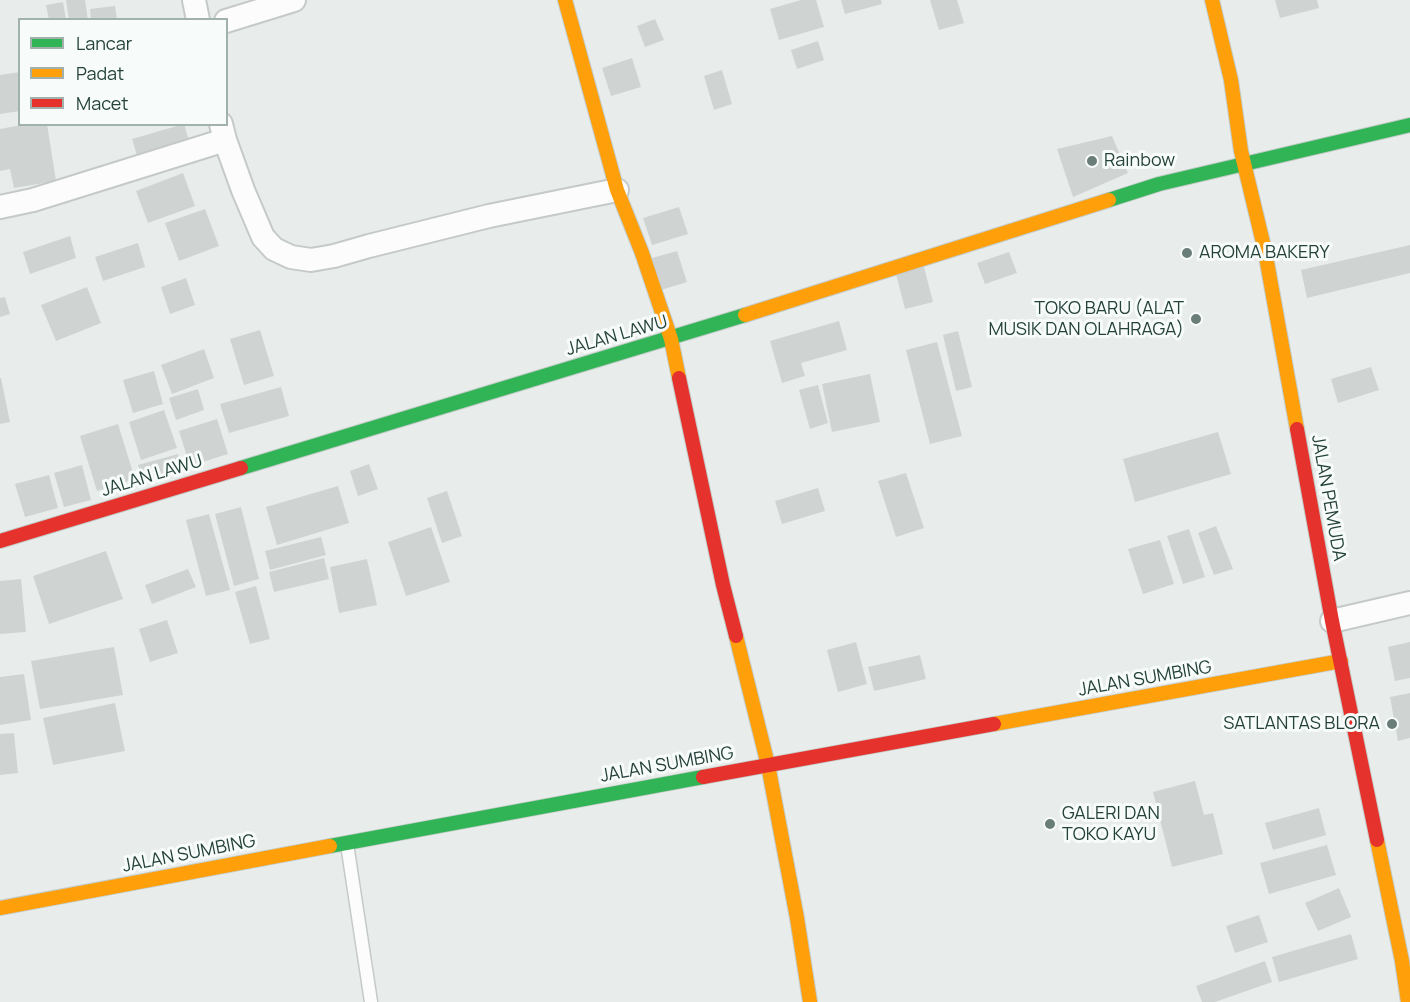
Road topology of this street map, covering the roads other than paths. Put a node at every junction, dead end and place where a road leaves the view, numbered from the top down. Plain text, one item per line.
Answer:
1 (194, 0) edge
2 (294, 0) edge
3 (566, 0) edge
4 (1212, 0) edge
5 (198, 18) edge
6 (228, 20) edge
7 (1410, 125) edge
8 (223, 132) edge
9 (1243, 157) junction
10 (621, 198) junction
11 (0, 207) edge
12 (671, 339) junction
13 (0, 541) edge
14 (1410, 603) edge
15 (1332, 621) junction
16 (1341, 662) junction
17 (768, 765) junction
18 (347, 843) junction
19 (0, 908) edge
20 (1408, 994) edge
21 (371, 1002) edge
22 (810, 1002) edge

1 - 5 street
2 - 6 street
3 - 10 main road
4 - 9 main road, JALAN PEMUDA
7 - 9 main road, JALAN LAWU
8 - 10 street
8 - 11 street
9 - 12 main road, JALAN LAWU
9 - 15 main road, JALAN PEMUDA
10 - 12 main road
12 - 13 main road, JALAN LAWU
12 - 17 main road
14 - 15 street
15 - 16 main road, JALAN PEMUDA
16 - 17 main road, JALAN SUMBING
16 - 20 main road, JALAN PEMUDA
17 - 18 main road, JALAN SUMBING
17 - 22 main road
18 - 19 main road, JALAN SUMBING
18 - 21 lane

